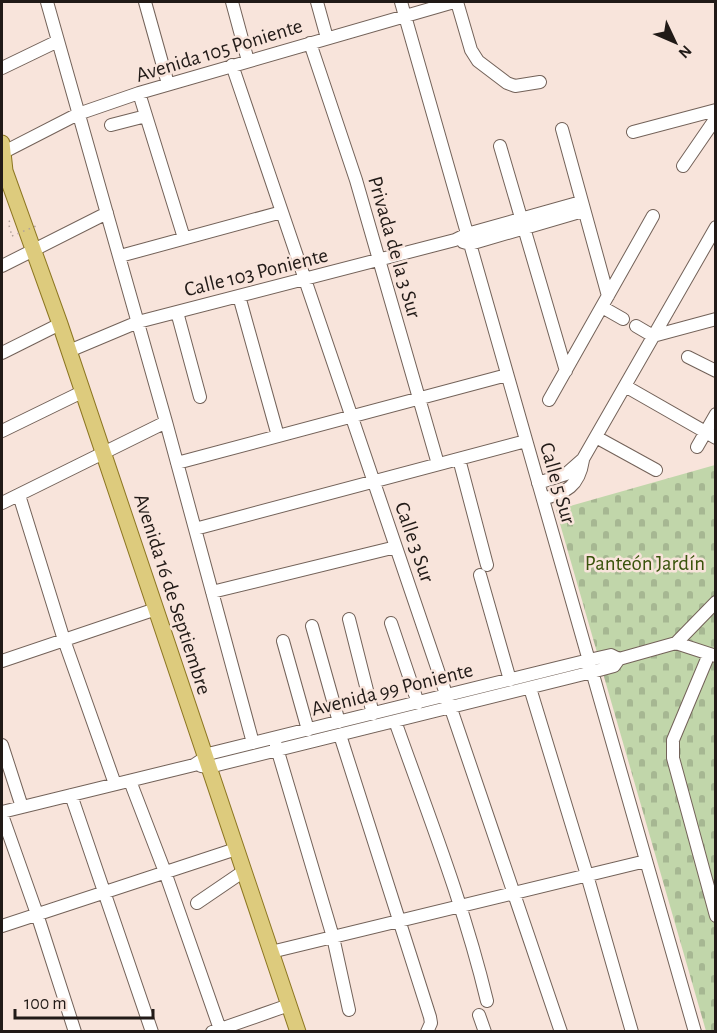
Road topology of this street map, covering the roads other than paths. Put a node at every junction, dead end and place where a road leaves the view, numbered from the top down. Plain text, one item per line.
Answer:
1 (47, 2) edge
2 (144, 2) edge
3 (232, 2) edge
4 (317, 2) edge
5 (401, 2) edge
6 (455, 2) edge
7 (404, 15) junction
8 (327, 38) junction
9 (58, 41) junction
10 (310, 43) junction
11 (248, 61) junction
12 (232, 65) junction
13 (2, 68) edge
14 (540, 82) dead end
15 (168, 84) junction
16 (139, 93) junction
17 (716, 111) edge
18 (78, 114) junction
19 (146, 116) junction
20 (716, 118) edge
21 (111, 125) dead end
22 (562, 129) dead end
23 (633, 132) dead end
24 (500, 146) dead end
25 (3, 157) edge
26 (683, 166) dead end
27 (582, 207) junction
28 (282, 212) junction
29 (107, 213) junction
30 (653, 216) dead end
31 (523, 223) junction
32 (716, 227) edge
33 (184, 238) junction
34 (468, 239) junction
35 (33, 250) junction
36 (120, 256) junction
37 (379, 260) junction
38 (2, 266) edge
39 (305, 279) junction
40 (239, 296) junction
41 (605, 302) junction
42 (177, 312) junction
43 (623, 319) dead end
44 (716, 319) edge
45 (138, 322) junction
46 (60, 324) junction
47 (636, 326) dead end
48 (653, 336) junction
49 (69, 351) junction
50 (2, 353) edge
51 (688, 357) dead end
52 (566, 371) junction
53 (716, 372) edge
54 (507, 375) junction
55 (625, 386) junction
56 (82, 392) junction
57 (200, 397) dead end
58 (419, 399) junction
59 (549, 400) dead end
60 (716, 414) edge
61 (352, 416) junction
62 (166, 422) junction
63 (2, 431) edge
64 (711, 434) edge
65 (278, 436) junction
66 (596, 437) junction
67 (526, 441) junction
68 (697, 447) dead end
69 (104, 452) junction
70 (459, 459) junction
71 (583, 459) junction
72 (177, 463) junction
73 (438, 464) junction
74 (656, 470) dead end
75 (374, 482) junction
76 (538, 483) junction
77 (19, 495) junction
78 (543, 499) junction
79 (2, 503) edge
80 (195, 529) junction
81 (396, 547) junction
82 (212, 592) junction
83 (716, 602) edge
84 (156, 609) junction
85 (349, 619) dead end
86 (391, 623) dead end
87 (312, 626) dead end
88 (64, 640) junction
89 (283, 641) dead end
90 (676, 643) junction
91 (712, 655) edge
92 (2, 662) edge
93 (591, 666) junction
94 (510, 680) junction
95 (530, 688) junction
96 (449, 701) junction
97 (417, 703) junction
98 (373, 714) junction
99 (395, 721) junction
100 (339, 728) junction
101 (308, 730) junction
102 (253, 743) junction
103 (276, 744) junction
104 (2, 745) edge
105 (203, 763) junction
106 (130, 781) junction
107 (115, 784) junction
108 (71, 795) junction
109 (22, 807) junction
110 (2, 814) edge
111 (236, 849) junction
112 (646, 861) junction
113 (165, 872) junction
114 (244, 872) junction
115 (587, 875) junction
116 (104, 892) junction
117 (514, 893) junction
118 (197, 903) dead end
119 (460, 906) junction
120 (37, 914) junction
121 (716, 916) edge
122 (399, 921) junction
123 (2, 926) edge
124 (333, 937) junction
125 (271, 952) junction
126 (487, 1001) dead end
127 (289, 1005) junction
128 (349, 1010) dead end
129 (479, 1016) dead end
130 (218, 1031) edge
131 (75, 1032) edge
132 (152, 1032) edge
133 (298, 1032) edge
134 (427, 1032) edge
135 (485, 1032) edge
136 (561, 1032) edge
137 (632, 1032) edge
138 (695, 1032) edge

1 - 9 street
2 - 15 street
3 - 11 street
4 - 8 street
5 - 7 street
6 - 7 street, Avenida 105 Poniente
6 - 14 street
7 - 8 street, Avenida 105 Poniente
7 - 34 street, Calle 5 Sur
8 - 10 street, Avenida 105 Poniente
9 - 13 street
9 - 18 street
10 - 11 street, Avenida 105 Poniente
10 - 37 street, Privada de la 3 Sur
11 - 12 street, Avenida 105 Poniente
12 - 15 street, Avenida 105 Poniente
12 - 28 street, Calle 3 Sur
15 - 16 street, Avenida 105 Poniente
16 - 18 street, Avenida 105 Poniente
16 - 19 street
17 - 23 street
18 - 25 street, Avenida 105 Poniente
18 - 29 street
19 - 21 street
19 - 33 street
20 - 26 street
22 - 27 street
24 - 31 street
25 - 35 main road, Avenida 16 de Septiembre
27 - 31 street
27 - 41 street
28 - 33 street
28 - 39 street, Calle 3 Sur
29 - 35 street
29 - 36 street
30 - 41 street
31 - 34 street
31 - 52 street
32 - 48 street
33 - 36 street
34 - 37 street, Calle 103 Poniente
34 - 54 street, Calle 5 Sur
35 - 38 street
35 - 46 main road, Avenida 16 de Septiembre
36 - 45 street
37 - 39 street, Calle 103 Poniente
37 - 58 street, Privada de la 3 Sur
39 - 40 street, Calle 103 Poniente
39 - 61 street, Calle 3 Sur
40 - 42 street, Calle 103 Poniente
40 - 65 street
41 - 43 street
41 - 52 street
42 - 45 street, Calle 103 Poniente
42 - 57 street
44 - 48 street
45 - 49 street, Calle 103 Poniente
45 - 62 street
46 - 49 main road, Avenida 16 de Septiembre
46 - 50 street
47 - 48 street
48 - 55 street
49 - 56 main road, Avenida 16 de Septiembre
51 - 53 street
52 - 59 street
54 - 58 street
54 - 67 street, Calle 5 Sur
55 - 64 street
55 - 66 street
56 - 63 street
56 - 69 main road, Avenida 16 de Septiembre
58 - 61 street
58 - 73 street, Privada de la 3 Sur
60 - 64 street
61 - 65 street
61 - 75 street, Calle 3 Sur
62 - 69 street
62 - 72 street
64 - 68 street
65 - 72 street
66 - 71 street
66 - 74 street
67 - 70 street
67 - 76 street, Calle 5 Sur
69 - 77 street
69 - 84 main road, Avenida 16 de Septiembre
70 - 73 street
70 - 94 street
71 - 76 street
71 - 78 street
72 - 80 street
73 - 75 street
75 - 80 street
75 - 81 street, Calle 3 Sur
76 - 78 street, Calle 5 Sur
77 - 79 street
77 - 88 street
78 - 93 street, Calle 5 Sur
80 - 82 street
81 - 82 street
81 - 96 street, Calle 3 Sur
82 - 102 street
83 - 90 street
84 - 88 street
84 - 105 main road, Avenida 16 de Septiembre
85 - 98 street
86 - 97 street
87 - 100 street
88 - 92 street
88 - 107 street
89 - 101 street
90 - 91 street
90 - 93 street
91 - 121 street
93 - 94 street, Avenida 99 Poniente
93 - 95 street, Avenida 99 Poniente
93 - 112 street, Calle 5 Sur
94 - 96 street, Avenida 99 Poniente
95 - 96 street, Avenida 99 Poniente
95 - 115 street
96 - 97 street, Avenida 99 Poniente
96 - 99 street, Avenida 99 Poniente
96 - 117 street, Calle 3 Sur
97 - 98 street, Avenida 99 Poniente
98 - 100 street, Avenida 99 Poniente
99 - 100 street, Avenida 99 Poniente
99 - 119 street
100 - 101 street, Avenida 99 Poniente
100 - 103 street, Avenida 99 Poniente
100 - 122 street
101 - 103 street, Avenida 99 Poniente
102 - 103 street, Avenida 99 Poniente
102 - 105 street, Avenida 99 Poniente
103 - 105 street, Avenida 99 Poniente
103 - 124 street
104 - 109 street
105 - 106 street
105 - 111 main road, Avenida 16 de Septiembre
106 - 107 street
106 - 113 street
107 - 108 street
108 - 109 street
108 - 116 street
109 - 110 street
110 - 120 street
111 - 113 street
111 - 114 main road, Avenida 16 de Septiembre
112 - 115 street
112 - 138 street, Calle 5 Sur
113 - 116 street
113 - 130 street
114 - 118 street
114 - 125 main road, Avenida 16 de Septiembre
115 - 117 street
115 - 137 street
116 - 120 street
116 - 132 street
117 - 119 street
117 - 136 street, Calle 3 Sur
119 - 122 street
119 - 126 street
120 - 123 street
120 - 131 street
122 - 124 street
122 - 134 street
124 - 125 street
124 - 128 street
125 - 127 main road, Avenida 16 de Septiembre
127 - 130 street
127 - 133 main road, Avenida 16 de Septiembre
129 - 135 street

